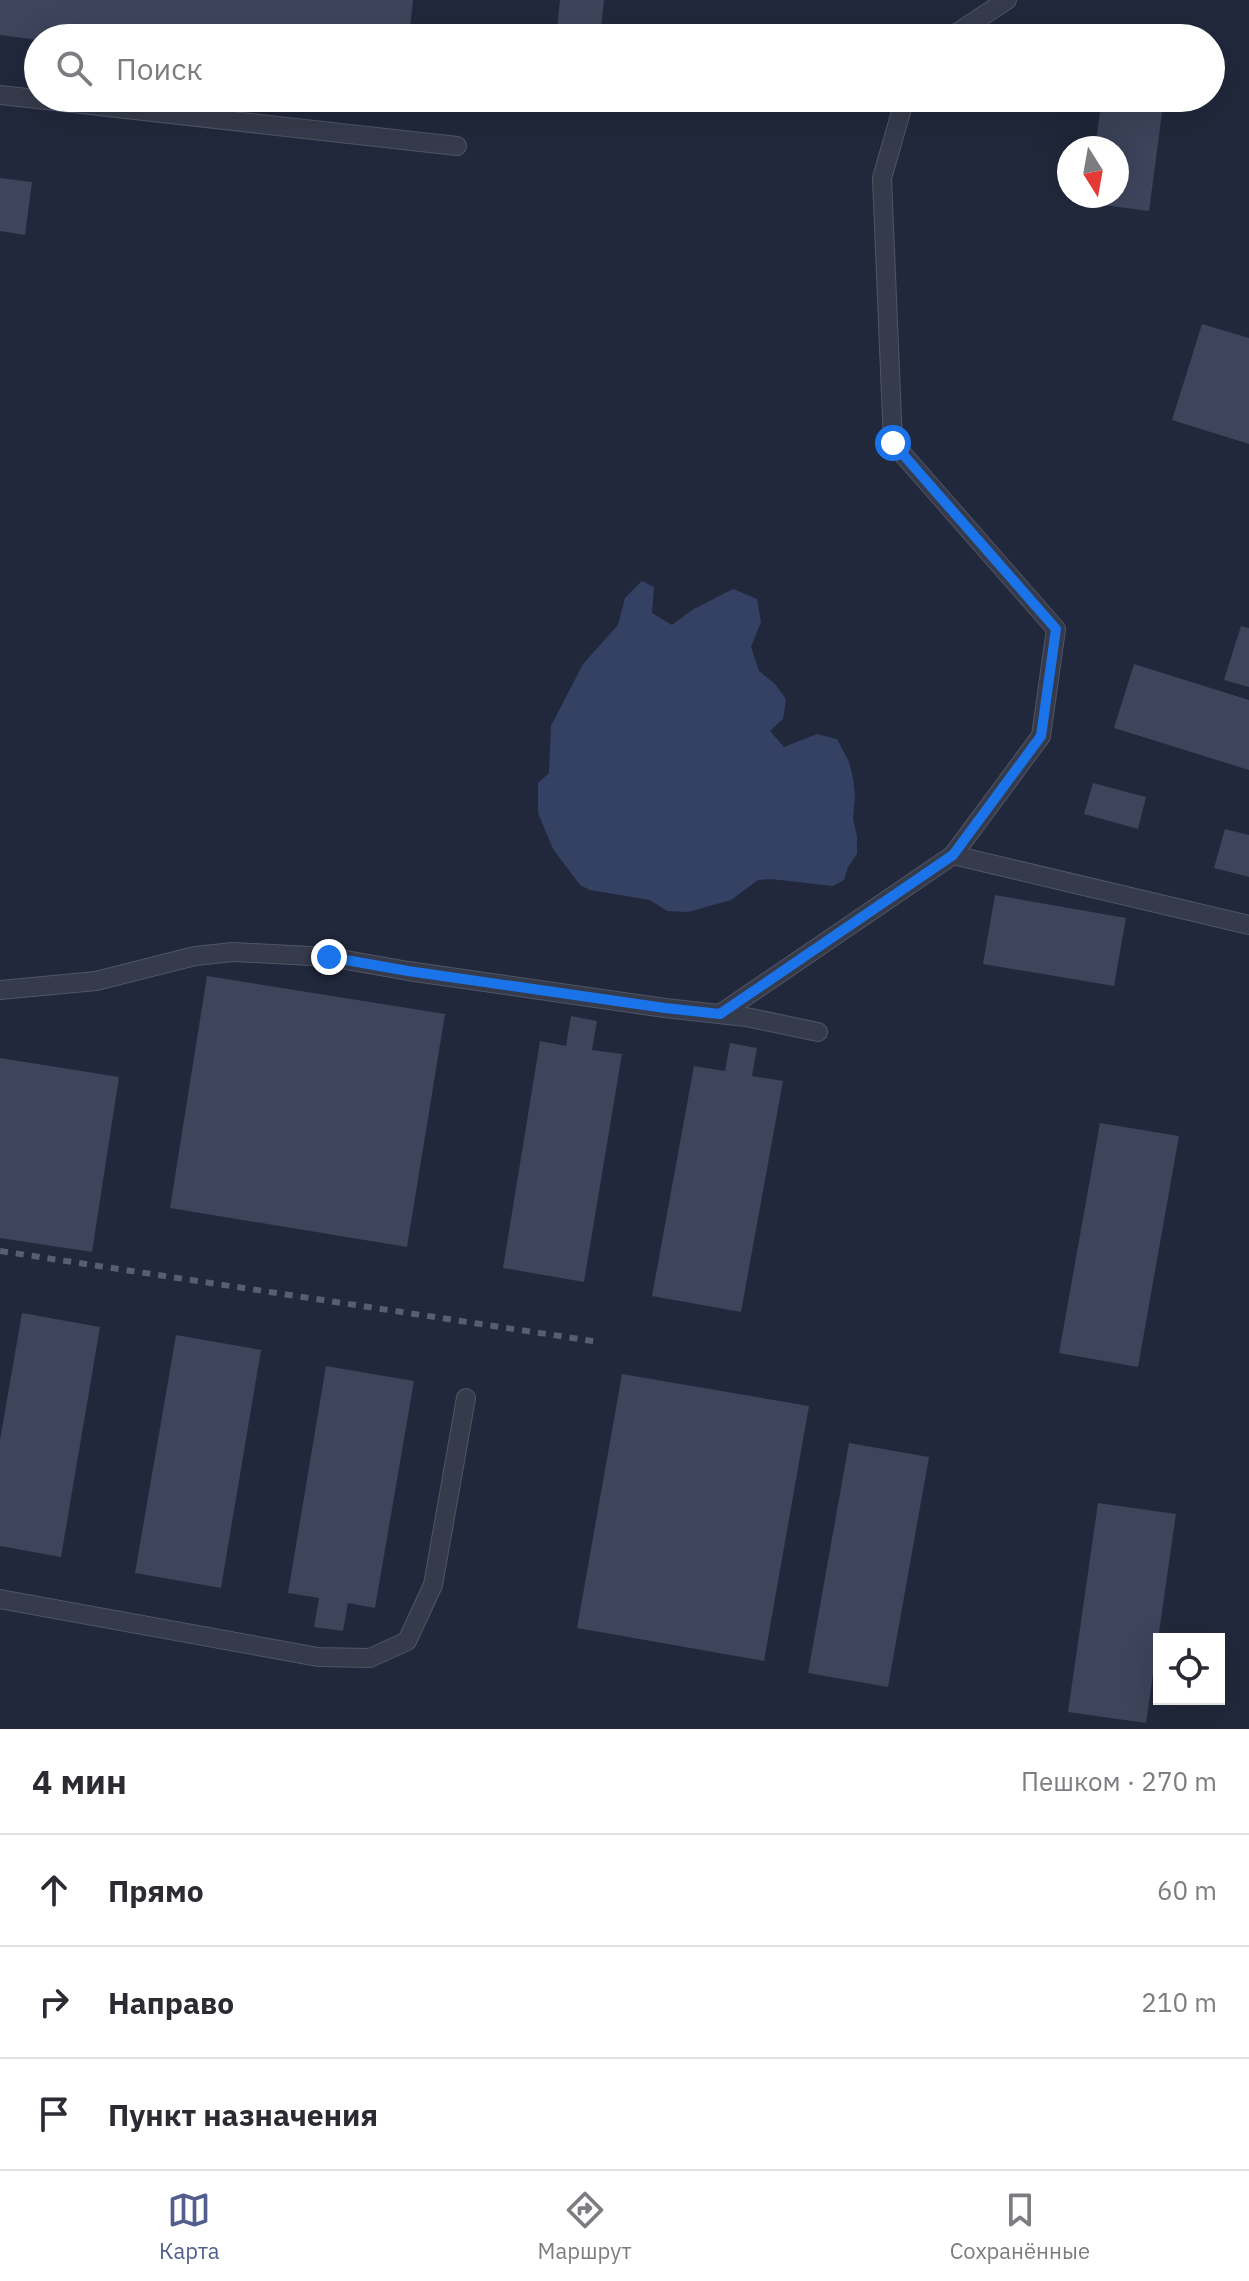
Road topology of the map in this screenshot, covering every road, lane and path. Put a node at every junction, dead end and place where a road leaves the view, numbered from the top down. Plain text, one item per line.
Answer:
1 (1007, 0) edge
2 (970, 24) edge
3 (0, 95) edge
4 (24, 98) edge
5 (152, 112) edge
6 (901, 112) edge
7 (457, 146) dead end
8 (953, 855) junction
9 (1249, 925) edge
10 (0, 990) edge
11 (720, 1014) junction
12 (818, 1032) dead end
13 (466, 1398) dead end
14 (0, 1599) edge

1 - 2 lane
3 - 4 lane
5 - 7 lane
6 - 8 lane
8 - 9 lane
8 - 11 lane
10 - 11 lane
11 - 12 lane
13 - 14 lane

